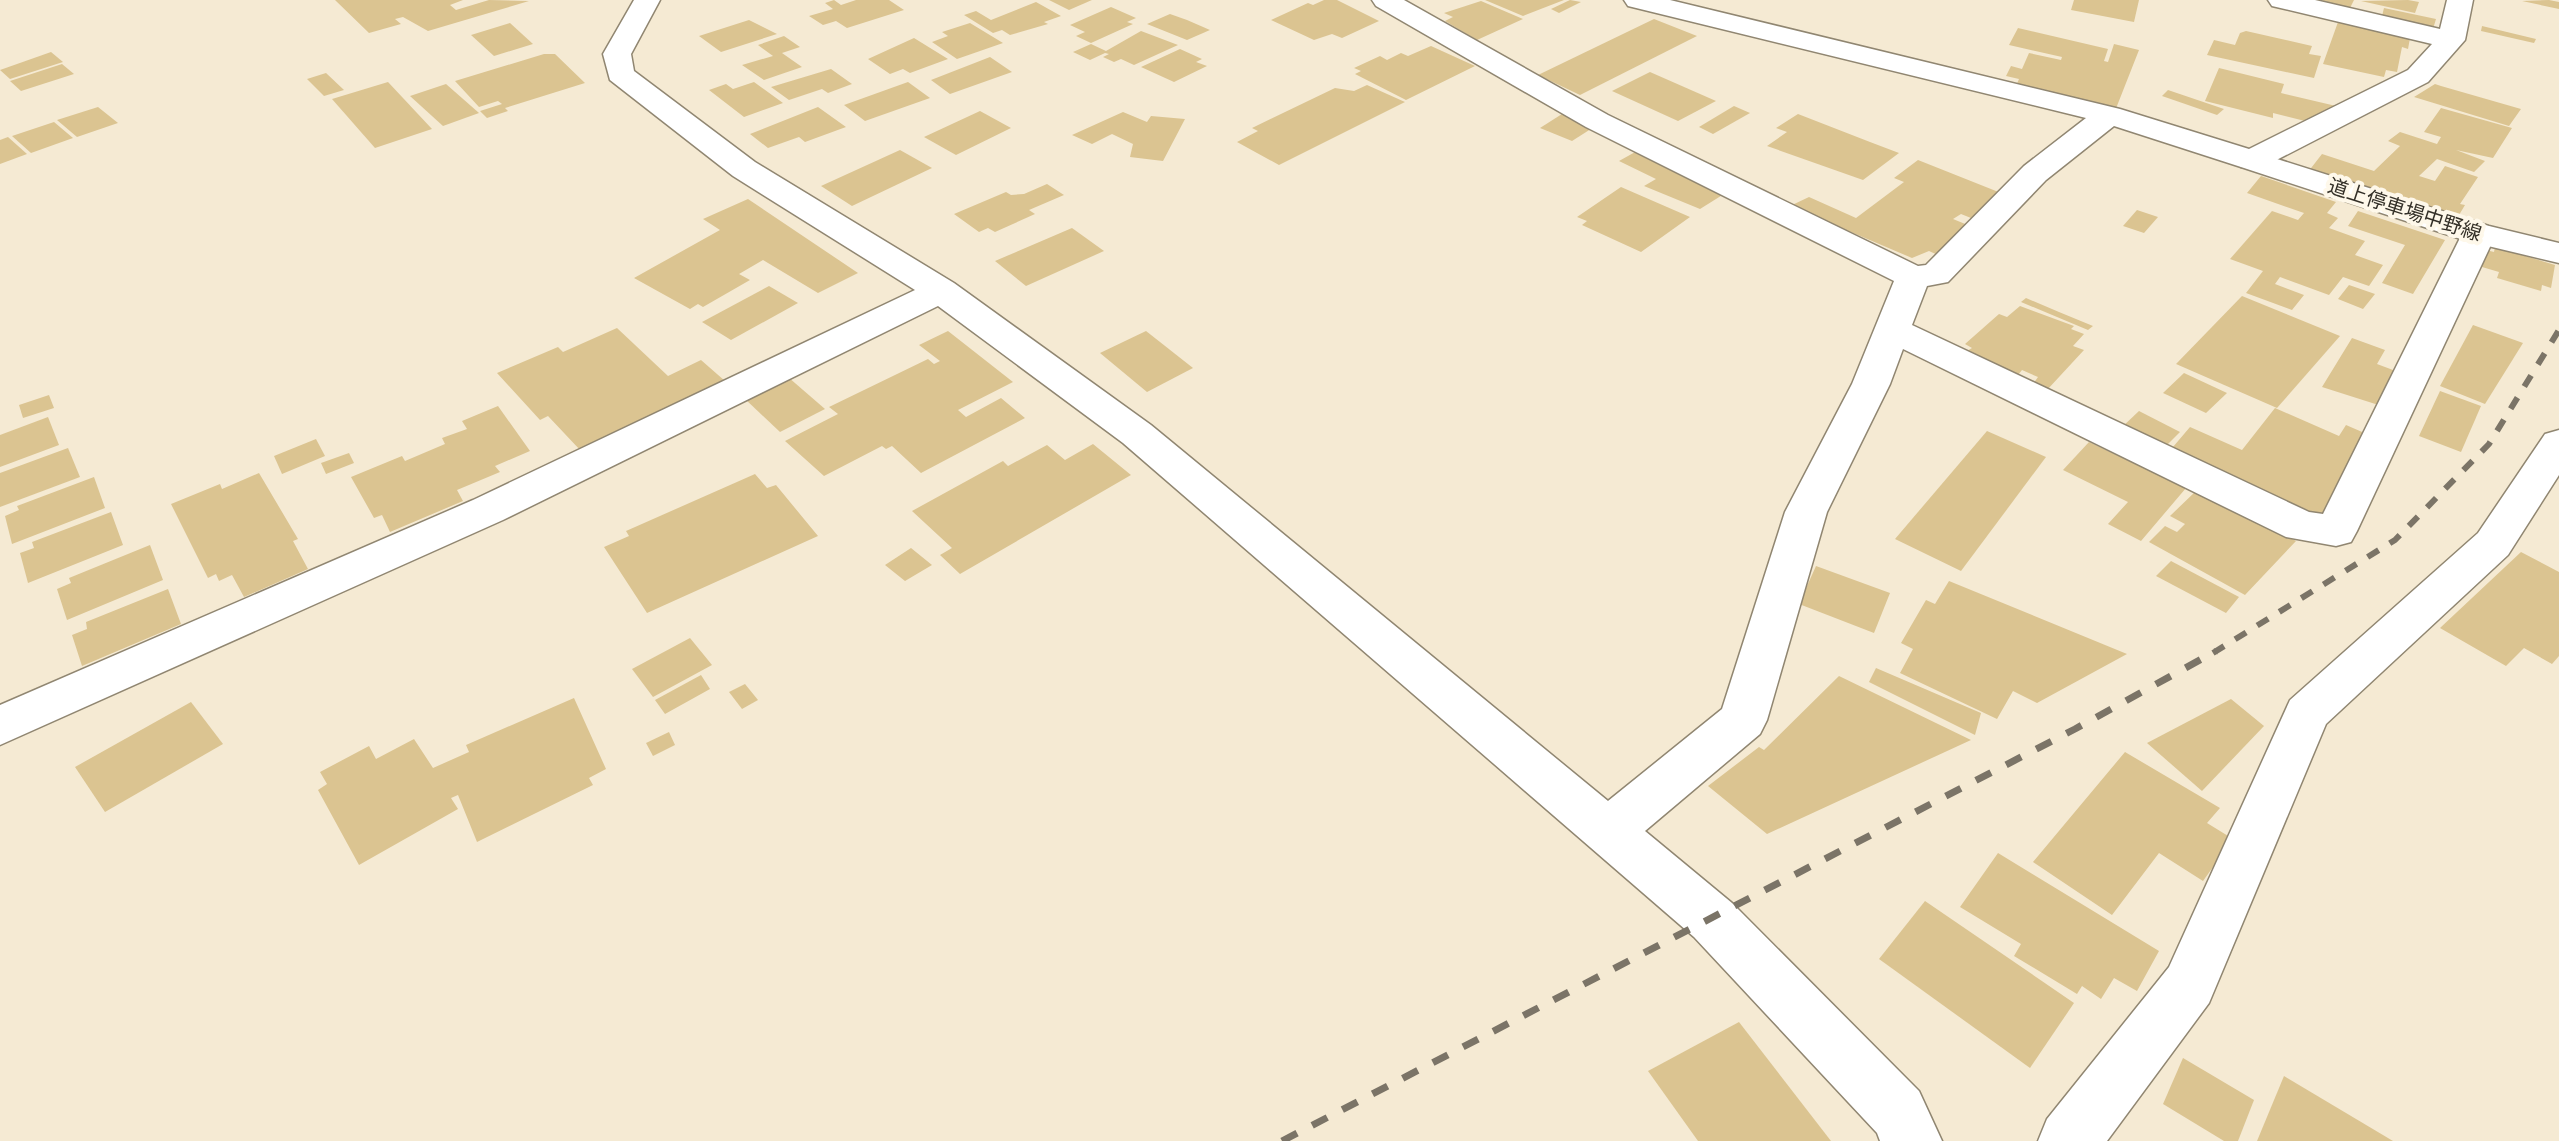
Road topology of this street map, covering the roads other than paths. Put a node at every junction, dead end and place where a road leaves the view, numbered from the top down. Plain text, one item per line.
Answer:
1 (647, 0) edge
2 (1385, 0) edge
3 (1637, 0) edge
4 (2281, 0) edge
5 (2460, 0) edge
6 (2451, 40) junction
7 (2109, 115) junction
8 (2252, 160) junction
9 (2479, 234) junction
10 (2559, 253) edge
11 (1913, 277) junction
12 (941, 291) junction
13 (1892, 329) junction
14 (2559, 443) edge
15 (0, 726) edge
16 (1608, 831) junction
17 (1911, 1141) edge
18 (2069, 1141) edge

1 - 12 street
2 - 11 street
3 - 7 street, 道上停車場中野線
4 - 6 street
5 - 6 street
6 - 8 street
7 - 8 street, 道上停車場中野線
7 - 11 street
8 - 9 street, 道上停車場中野線
9 - 10 street, 道上停車場中野線
9 - 13 street
11 - 13 street
12 - 15 street
12 - 16 street
13 - 16 street
14 - 18 street
16 - 17 street

